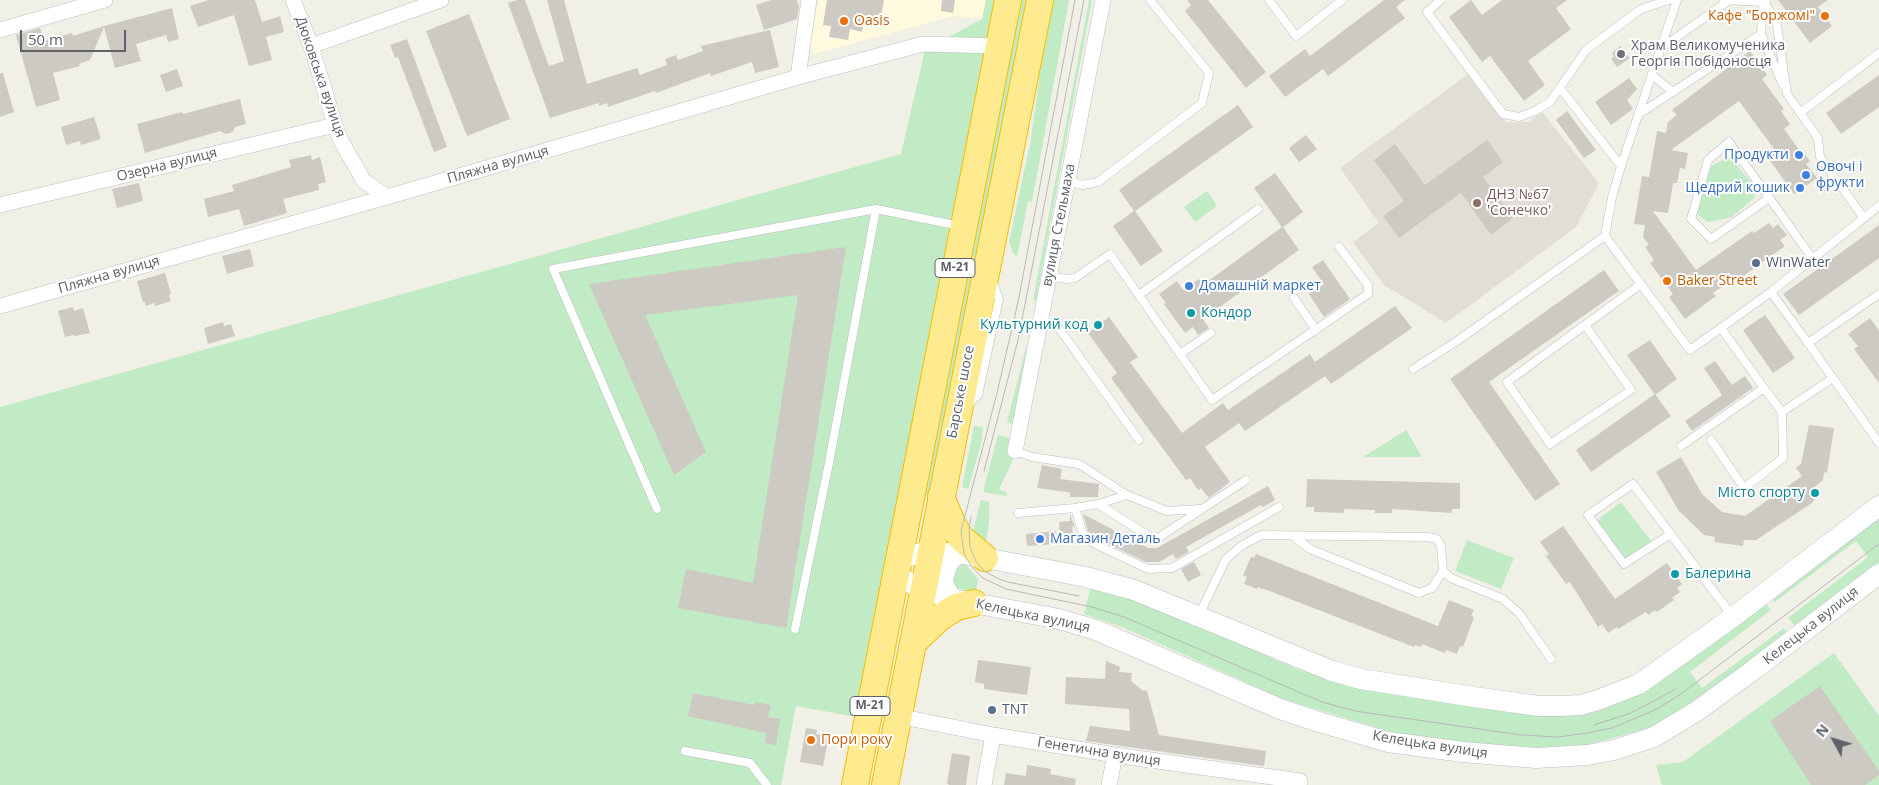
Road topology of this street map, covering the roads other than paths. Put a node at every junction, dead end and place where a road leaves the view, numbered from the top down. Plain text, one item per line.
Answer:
1 (105, 0) edge
2 (293, 0) edge
3 (442, 0) edge
4 (809, 0) edge
5 (1008, 0) edge
6 (1040, 0) edge
7 (1103, 0) edge
8 (1150, 0) edge
9 (1269, 0) edge
10 (1342, 0) edge
11 (1441, 0) edge
12 (1669, 0) edge
13 (1676, 0) edge
14 (1724, 0) edge
15 (1730, 0) edge
16 (1765, 1) edge
17 (0, 30) edge
18 (1761, 34) junction
19 (311, 46) junction
20 (999, 46) junction
21 (1661, 48) junction
22 (1879, 53) edge
23 (1652, 75) junction
24 (798, 77) junction
25 (1560, 88) junction
26 (1673, 92) junction
27 (1788, 94) junction
28 (1800, 112) junction
29 (1639, 114) junction
30 (334, 125) junction
31 (1621, 166) junction
32 (1067, 181) junction
33 (387, 197) junction
34 (1769, 198) junction
35 (0, 205) edge
36 (1879, 206) edge
37 (876, 209) junction
38 (1258, 209) dead end
39 (1863, 217) junction
40 (964, 227) junction
41 (1605, 236) junction
42 (1339, 247) dead end
43 (1812, 258) junction
44 (1048, 276) junction
45 (1641, 284) junction
46 (1771, 292) junction
47 (1879, 294) edge
48 (1140, 295) junction
49 (1294, 298) dead end
50 (0, 306) edge
51 (1039, 324) junction
52 (1585, 325) junction
53 (1721, 328) junction
54 (1316, 330) junction
55 (1211, 333) dead end
56 (1808, 343) junction
57 (1180, 354) junction
58 (1413, 369) dead end
59 (1833, 378) junction
60 (1764, 388) junction
61 (1782, 412) junction
62 (1138, 440) dead end
63 (1711, 440) dead end
64 (1879, 443) edge
65 (1680, 446) dead end
66 (1015, 451) joint
67 (1246, 480) dead end
68 (912, 490) junction
69 (1127, 495) junction
70 (941, 497) junction
71 (1098, 504) junction
72 (1879, 506) edge
73 (1279, 507) dead end
74 (1075, 508) junction
75 (657, 509) dead end
76 (1202, 509) junction
77 (1018, 513) dead end
78 (1669, 535) junction
79 (1293, 536) junction
80 (931, 552) junction
81 (958, 553) junction
82 (985, 558) junction
83 (897, 567) junction
84 (1443, 570) junction
85 (1879, 574) edge
86 (922, 590) junction
87 (963, 601) junction
88 (1199, 616) junction
89 (1732, 617) junction
90 (885, 627) junction
91 (795, 629) dead end
92 (913, 639) junction
93 (1551, 659) dead end
94 (898, 716) junction
95 (993, 735) junction
96 (685, 751) dead end
97 (1115, 755) junction
98 (1300, 783) edge
99 (767, 785) edge
100 (855, 785) edge
101 (885, 785) edge
102 (984, 785) edge
103 (1109, 785) edge

1 - 17 street
2 - 19 street, Дюковська вулиця
3 - 19 street
4 - 24 street
5 - 20 highway, М-21
6 - 70 highway, Барське шосе / М-21
7 - 32 street, вулиця Стельмаха
8 - 32 lane
9 - 10 lane
11 - 25 lane
12 - 25 lane
13 - 21 lane
14 - 15 lane
15 - 16 lane
15 - 21 lane
16 - 18 lane
16 - 27 lane
18 - 26 lane
18 - 27 lane
19 - 30 street, Дюковська вулиця
20 - 24 street, Пляжна вулиця
20 - 40 highway, М-21
21 - 23 lane
22 - 28 lane
23 - 26 lane
23 - 29 lane
24 - 33 street, Пляжна вулиця
25 - 31 lane
26 - 29 lane
27 - 28 lane
28 - 39 lane
29 - 31 lane
30 - 33 street, Дюковська вулиця
30 - 35 street, Озерна вулиця
31 - 41 lane
32 - 44 street, вулиця Стельмаха
33 - 50 street, Пляжна вулиця
34 - 34 lane
34 - 43 lane
36 - 39 lane
37 - 40 lane
37 - 75 lane
37 - 91 lane
38 - 48 lane
39 - 43 lane
40 - 68 highway, М-21
41 - 45 lane
41 - 58 lane
42 - 54 lane
43 - 46 lane
44 - 48 lane
44 - 51 street, вулиця Стельмаха
45 - 52 lane
45 - 53 lane
46 - 53 lane
46 - 56 lane
47 - 56 lane
48 - 57 lane
49 - 54 lane
51 - 62 lane
51 - 66 street, вулиця Стельмаха
52 - 52 lane
53 - 60 lane
54 - 57 lane
55 - 57 lane
56 - 59 lane
59 - 61 lane
59 - 64 lane
60 - 61 lane
60 - 65 lane
61 - 63 lane
66 - 69 lane
67 - 76 lane
68 - 70 highway
68 - 83 highway, М-21
69 - 71 lane
69 - 76 lane
70 - 80 highway, Барське шосе / М-21
70 - 82 highway
71 - 74 lane
71 - 76 lane
72 - 89 main road
73 - 74 lane
74 - 77 lane
78 - 78 lane
78 - 89 lane
79 - 84 lane
79 - 84 lane
79 - 88 lane
80 - 81 main road
80 - 83 main road
80 - 86 highway, Барське шосе / М-21
81 - 82 main road
81 - 87 main road
82 - 88 main road
83 - 86 main road, Келецька вулиця
83 - 90 highway, М-21
84 - 93 lane
85 - 87 main road, Келецька вулиця
86 - 87 main road, Келецька вулиця
86 - 92 highway, Барське шосе / М-21
87 - 92 highway
88 - 89 main road
90 - 92 highway
90 - 100 highway, М-21
92 - 94 highway, Барське шосе / М-21
94 - 95 street, Генетична вулиця
94 - 101 highway, Барське шосе / М-21
95 - 97 street, Генетична вулиця
95 - 102 street
96 - 99 lane
97 - 98 street, Генетична вулиця
97 - 103 street

